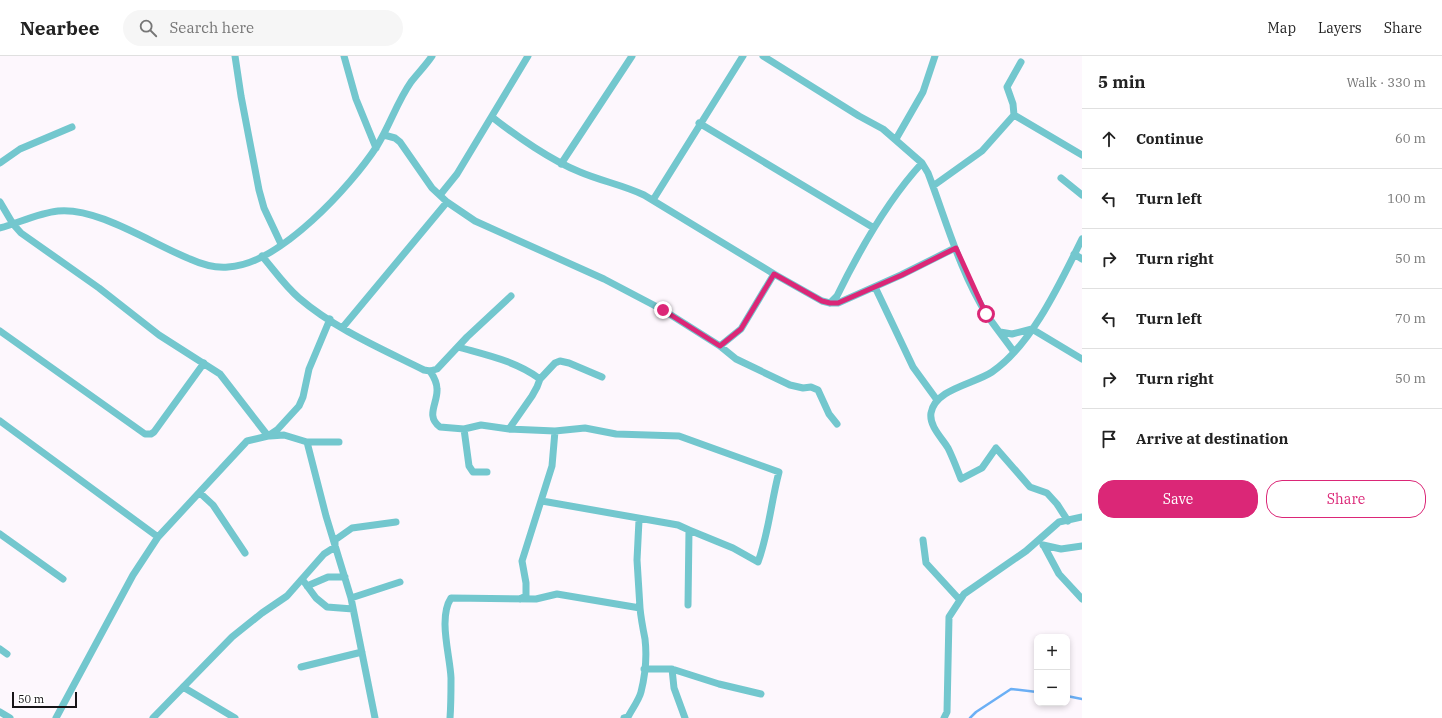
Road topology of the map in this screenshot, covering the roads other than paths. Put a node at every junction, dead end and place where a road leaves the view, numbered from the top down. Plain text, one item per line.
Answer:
1 (235, 56) edge
2 (344, 56) edge
3 (432, 56) edge
4 (528, 56) edge
5 (632, 56) edge
6 (744, 56) edge
7 (763, 56) edge
8 (935, 56) edge
9 (1021, 62) dead end
10 (1014, 115) junction
11 (492, 117) junction
12 (700, 124) junction
13 (72, 127) dead end
14 (384, 135) junction
15 (896, 139) junction
16 (376, 148) junction
17 (1082, 155) edge
18 (0, 163) edge
19 (922, 163) junction
20 (561, 164) junction
21 (1061, 178) dead end
22 (933, 186) junction
23 (440, 195) junction
24 (1082, 195) edge
25 (652, 200) junction
26 (0, 202) edge
27 (447, 202) junction
28 (13, 224) junction
29 (0, 228) edge
30 (874, 228) junction
31 (1082, 239) edge
32 (281, 244) junction
33 (956, 248) junction
34 (1074, 254) junction
35 (262, 256) junction
36 (1082, 259) edge
37 (774, 274) junction
38 (875, 287) junction
39 (511, 296) dead end
40 (830, 303) junction
41 (330, 319) junction
42 (343, 327) junction
43 (1032, 329) junction
44 (0, 331) edge
45 (1000, 332) junction
46 (720, 346) junction
47 (458, 347) junction
48 (1014, 352) junction
49 (1082, 359) edge
50 (204, 362) junction
51 (430, 372) junction
52 (602, 377) dead end
53 (540, 379) junction
54 (937, 400) junction
55 (0, 421) edge
56 (837, 424) dead end
57 (464, 429) junction
58 (509, 429) junction
59 (556, 431) junction
60 (268, 436) junction
61 (307, 442) junction
62 (339, 442) dead end
63 (487, 472) dead end
64 (200, 493) junction
65 (542, 501) junction
66 (1082, 517) edge
67 (639, 520) junction
68 (1068, 520) junction
69 (396, 522) dead end
70 (689, 530) junction
71 (0, 534) edge
72 (158, 537) junction
73 (923, 540) dead end
74 (1035, 544) junction
75 (1044, 546) junction
76 (1082, 546) edge
77 (335, 547) junction
78 (245, 553) dead end
79 (345, 577) junction
80 (63, 579) dead end
81 (302, 579) junction
82 (400, 582) dead end
83 (307, 586) junction
84 (350, 598) junction
85 (959, 599) junction
86 (1082, 599) edge
87 (518, 600) junction
88 (688, 605) dead end
89 (640, 608) junction
90 (353, 609) junction
91 (0, 649) edge
92 (362, 652) junction
93 (7, 654) dead end
94 (301, 667) dead end
95 (644, 669) junction
96 (672, 669) junction
97 (183, 687) junction
98 (761, 694) dead end
99 (0, 712) edge
100 (10, 718) edge
101 (56, 718) edge
102 (153, 718) edge
103 (235, 718) edge
104 (375, 718) edge
105 (450, 718) edge
106 (624, 718) edge
107 (685, 718) edge
108 (944, 718) edge

1 - 32 street
2 - 16 street
3 - 14 street
4 - 11 street
5 - 20 street
6 - 12 street
7 - 15 street
8 - 15 street
9 - 10 street
10 - 17 street
10 - 22 street
11 - 20 street
11 - 23 street
12 - 25 street
12 - 30 street
13 - 18 street
14 - 16 street
14 - 23 street
15 - 19 street
16 - 32 street
19 - 22 street
19 - 30 street
20 - 25 street
21 - 24 street
22 - 33 street
23 - 27 street
25 - 37 street
26 - 28 street
27 - 42 street
27 - 46 street
28 - 29 street
28 - 35 street
28 - 50 street
30 - 40 street
31 - 34 street
32 - 35 street
33 - 38 street
33 - 45 street
34 - 36 street
34 - 43 street
35 - 41 street
37 - 40 street
37 - 46 street
38 - 40 street
38 - 54 street
39 - 47 street
41 - 42 street
41 - 60 street
42 - 51 street
43 - 45 street
43 - 48 street
43 - 49 street
44 - 50 street
45 - 48 street
46 - 56 street
47 - 51 street
47 - 53 street
48 - 54 street
50 - 60 street
51 - 57 street
52 - 53 street
53 - 58 street
54 - 68 street
55 - 72 street
57 - 58 street
57 - 63 street
58 - 59 street
59 - 65 street
59 - 70 street
60 - 61 street
60 - 64 street
61 - 62 street
61 - 77 street
64 - 72 street
64 - 78 street
65 - 67 street
65 - 87 street
66 - 68 street
67 - 70 street
67 - 89 street
68 - 74 street
69 - 77 street
70 - 88 street
71 - 80 street
72 - 101 street
73 - 85 street
74 - 75 street
74 - 85 street
75 - 76 street
75 - 86 street
77 - 79 street
77 - 81 street
79 - 83 street
79 - 84 street
81 - 83 street
81 - 97 street
82 - 84 street
83 - 90 street
84 - 90 street
85 - 108 street
87 - 89 street
87 - 105 street
89 - 95 street
90 - 92 street
91 - 93 street
92 - 94 street
92 - 104 street
95 - 96 street
95 - 106 street
96 - 98 street
96 - 107 street
97 - 102 street
97 - 103 street
99 - 100 street

